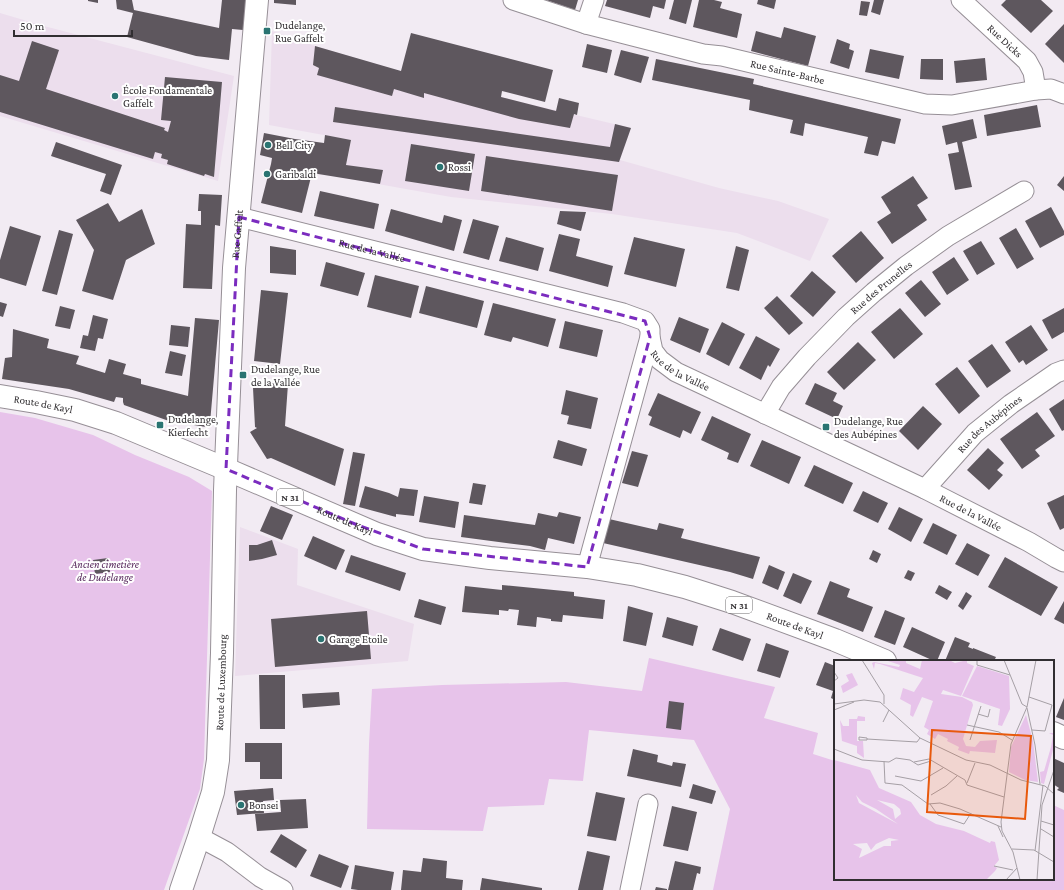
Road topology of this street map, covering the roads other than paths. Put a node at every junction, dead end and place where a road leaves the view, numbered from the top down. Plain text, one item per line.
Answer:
1 (257, 0) edge
2 (513, 0) edge
3 (594, 0) edge
4 (961, 0) edge
5 (586, 24) junction
6 (1036, 90) junction
7 (1064, 94) edge
8 (1024, 191) dead end
9 (239, 217) junction
10 (650, 337) junction
11 (1064, 370) edge
12 (0, 396) edge
13 (765, 414) junction
14 (226, 469) junction
15 (925, 489) junction
16 (1029, 542) junction
17 (1064, 550) edge
18 (1064, 562) edge
19 (587, 567) junction
20 (883, 660) edge
21 (1054, 733) edge
22 (1064, 738) edge
23 (648, 804) dead end
24 (199, 837) junction
25 (181, 890) edge
26 (283, 890) edge
27 (630, 890) edge

1 - 9 main road, Rue Gaffelt
2 - 5 street, Rue Sainte-Barbe
3 - 5 street
4 - 6 street, Rue Dicks
5 - 6 street, Rue Sainte-Barbe
6 - 7 street, Rue Sainte-Barbe
8 - 13 street, Rue des Prunelles
9 - 10 street, Rue de la Vallée
9 - 14 main road, Rue Gaffelt
10 - 13 street, Rue de la Vallée
10 - 19 street
11 - 15 street, Rue des Aubépines
12 - 14 main road, Route de Kayl / N 31
13 - 15 street, Rue de la Vallée
14 - 19 main road, Route de Kayl / N 31
14 - 24 main road, Route de Luxembourg
15 - 16 street, Rue de la Vallée
16 - 17 street, Rue de la Vallée
16 - 18 street, Rue de la Vallée
19 - 20 main road, Route de Kayl / N 31
21 - 22 main road
23 - 27 street
24 - 25 main road, Route de Luxembourg
24 - 26 street

